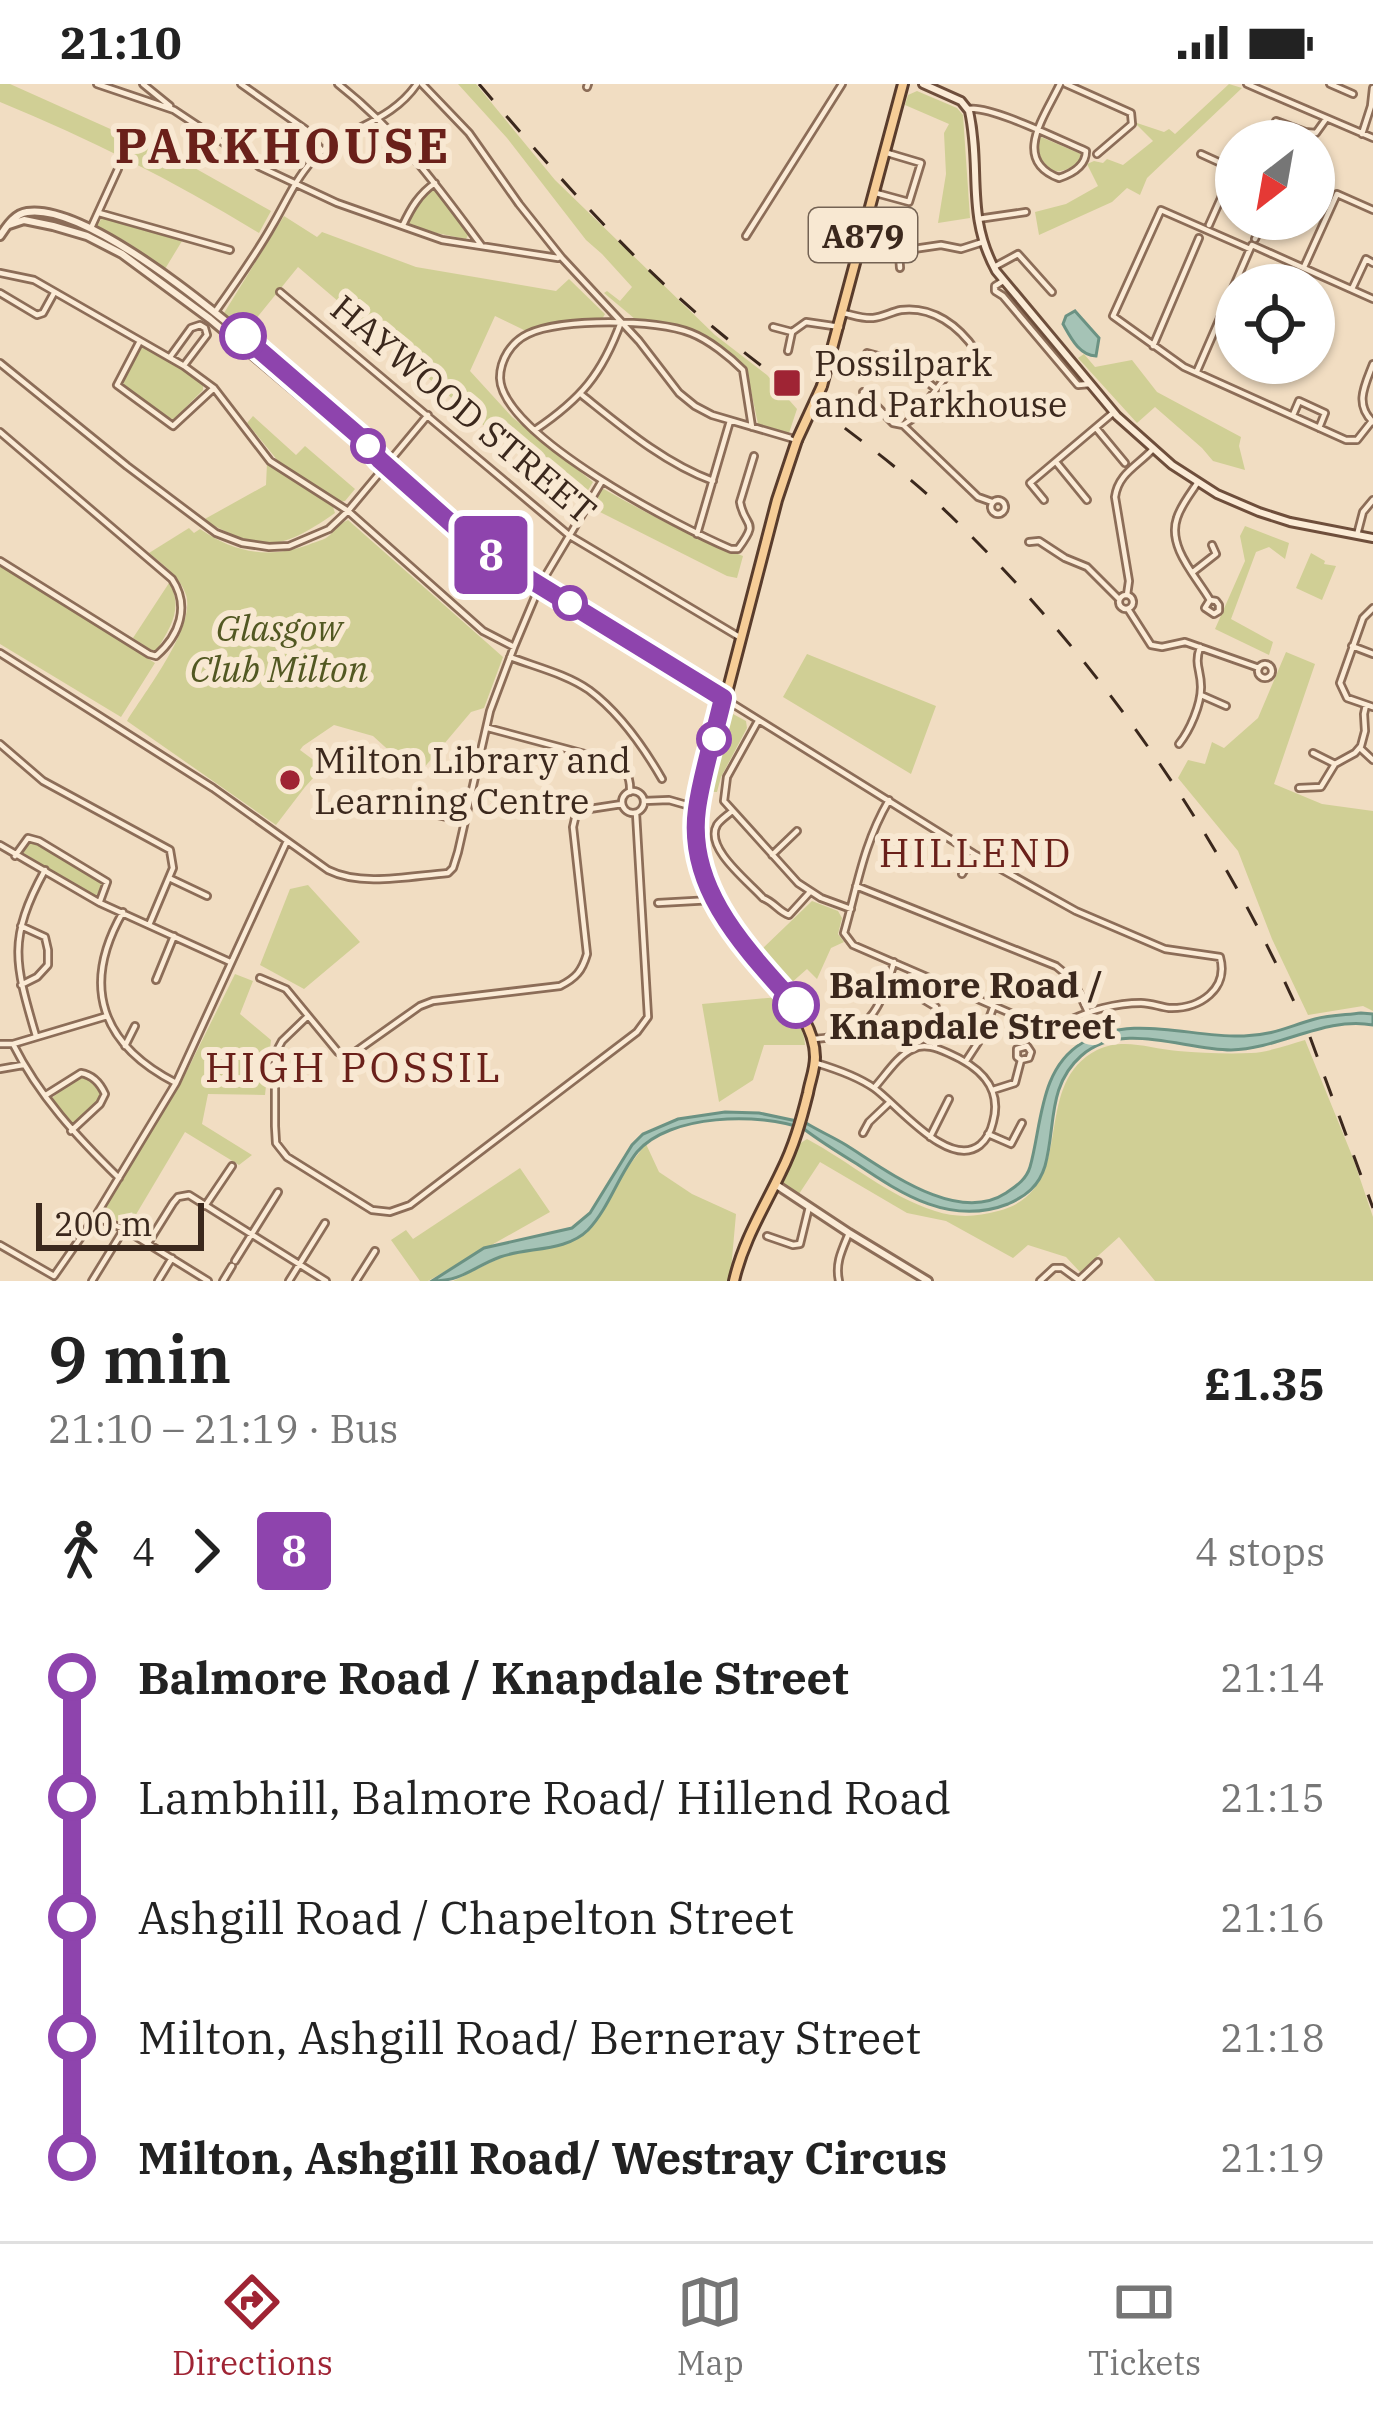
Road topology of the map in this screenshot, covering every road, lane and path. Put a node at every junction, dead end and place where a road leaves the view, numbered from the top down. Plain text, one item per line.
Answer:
1 (97, 84) edge
2 (143, 84) edge
3 (241, 84) edge
4 (338, 84) edge
5 (420, 84) edge
6 (842, 84) edge
7 (903, 84) edge
8 (922, 84) edge
9 (1063, 84) edge
10 (1247, 84) edge
11 (1330, 84) edge
12 (1373, 88) edge
13 (1353, 94) dead end
14 (1372, 107) edge
15 (969, 109) junction
16 (174, 110) junction
17 (1326, 118) joint
18 (380, 120) junction
19 (1037, 131) junction
20 (1362, 134) junction
21 (1373, 138) edge
22 (322, 151) junction
23 (884, 152) junction
24 (1097, 154) dead end
25 (1201, 154) dead end
26 (1215, 160) edge
27 (118, 169) dead end
28 (296, 182) junction
29 (435, 183) junction
30 (874, 193) junction
31 (1373, 210) edge
32 (1026, 212) dead end
33 (99, 213) junction
34 (1215, 213) edge
35 (977, 220) junction
36 (9, 225) junction
37 (1209, 226) dead end
38 (402, 227) junction
39 (91, 228) junction
40 (0, 236) edge
41 (746, 236) dead end
42 (898, 238) dead end
43 (1199, 238) dead end
44 (983, 242) junction
45 (483, 248) junction
46 (1250, 249) junction
47 (230, 250) dead end
48 (900, 251) junction
49 (562, 258) junction
50 (1373, 262) edge
51 (1297, 264) edge
52 (1305, 264) edge
53 (994, 267) junction
54 (900, 268) dead end
55 (0, 273) edge
56 (1335, 281) edge
57 (1352, 289) junction
58 (55, 291) junction
59 (280, 292) dead end
60 (1052, 292) dead end
61 (0, 293) edge
62 (1373, 298) edge
63 (843, 313) junction
64 (212, 316) junction
65 (622, 322) junction
66 (773, 327) dead end
67 (839, 327) junction
68 (792, 332) junction
69 (140, 340) junction
70 (882, 345) dead end
71 (1153, 346) junction
72 (788, 351) dead end
73 (867, 353) dead end
74 (879, 355) junction
75 (170, 357) junction
76 (0, 363) edge
77 (1373, 364) edge
78 (184, 366) junction
79 (1196, 373) junction
80 (214, 388) junction
81 (935, 388) junction
82 (863, 392) dead end
83 (582, 395) junction
84 (1114, 412) junction
85 (428, 415) junction
86 (1292, 416) junction
87 (730, 421) junction
88 (1372, 422) edge
89 (903, 425) junction
90 (752, 427) junction
91 (1096, 428) junction
92 (1319, 428) junction
93 (535, 430) junction
94 (0, 432) edge
95 (797, 440) junction
96 (1152, 450) junction
97 (754, 455) dead end
98 (383, 462) junction
99 (1056, 462) junction
100 (1125, 463) dead end
101 (713, 481) junction
102 (1198, 482) junction
103 (600, 483) junction
104 (1044, 500) dead end
105 (1087, 500) dead end
106 (1373, 500) edge
107 (992, 502) dead end
108 (348, 511) junction
109 (1043, 532) dead end
110 (698, 534) junction
111 (1357, 535) junction
112 (570, 536) junction
113 (1373, 538) edge
114 (1039, 541) junction
115 (1029, 542) dead end
116 (1212, 545) dead end
117 (1216, 554) junction
118 (1225, 558) dead end
119 (0, 561) edge
120 (1193, 572) junction
121 (540, 585) junction
122 (1127, 595) junction
123 (1119, 599) junction
124 (1210, 600) dead end
125 (1373, 608) edge
126 (1128, 610) junction
127 (741, 638) junction
128 (1200, 646) junction
129 (1352, 646) junction
130 (514, 647) junction
131 (0, 652) edge
132 (1373, 654) edge
133 (510, 657) junction
134 (1259, 668) dead end
135 (1202, 695) junction
136 (723, 698) junction
137 (1226, 706) dead end
138 (1370, 706) edge
139 (758, 721) junction
140 (486, 728) junction
141 (0, 744) edge
142 (1178, 744) dead end
143 (1360, 748) junction
144 (1313, 753) dead end
145 (1373, 760) edge
146 (1335, 764) junction
147 (662, 778) dead end
148 (1299, 788) dead end
149 (1320, 788) junction
150 (630, 792) junction
151 (1323, 796) dead end
152 (890, 800) junction
153 (644, 801) junction
154 (622, 804) junction
155 (403, 807) dead end
156 (697, 808) junction
157 (732, 811) junction
158 (636, 813) junction
159 (465, 821) junction
160 (797, 831) dead end
161 (287, 841) junction
162 (0, 845) edge
163 (974, 854) junction
164 (772, 855) junction
165 (15, 856) junction
166 (44, 870) junction
167 (962, 874) dead end
168 (169, 878) junction
169 (856, 886) junction
170 (810, 891) junction
171 (207, 896) dead end
172 (712, 900) junction
173 (100, 903) junction
174 (658, 903) dead end
175 (851, 909) junction
176 (122, 912) junction
177 (149, 925) junction
178 (21, 926) junction
179 (174, 936) junction
180 (895, 962) junction
181 (232, 963) junction
182 (260, 978) dead end
183 (156, 980) dead end
184 (21, 985) junction
185 (921, 998) dead end
186 (994, 1007) junction
187 (1088, 1012) junction
188 (107, 1016) junction
189 (308, 1016) junction
190 (135, 1026) dead end
191 (36, 1036) junction
192 (814, 1040) junction
193 (0, 1043) edge
194 (13, 1044) junction
195 (125, 1046) junction
196 (934, 1047) junction
197 (1021, 1060) dead end
198 (966, 1061) junction
199 (816, 1063) junction
200 (23, 1065) junction
201 (0, 1069) edge
202 (176, 1083) junction
203 (874, 1088) junction
204 (993, 1090) junction
205 (44, 1096) junction
206 (949, 1099) dead end
207 (890, 1102) junction
208 (1022, 1124) dead end
209 (71, 1130) junction
210 (863, 1133) dead end
211 (988, 1134) junction
212 (930, 1137) junction
213 (232, 1166) dead end
214 (119, 1178) junction
215 (775, 1184) junction
216 (278, 1192) dead end
217 (205, 1206) junction
218 (809, 1207) junction
219 (95, 1217) junction
220 (325, 1223) dead end
221 (124, 1229) junction
222 (849, 1233) junction
223 (251, 1234) junction
224 (767, 1236) dead end
225 (148, 1244) junction
226 (0, 1245) edge
227 (375, 1251) dead end
228 (172, 1258) junction
229 (1098, 1262) dead end
230 (299, 1264) junction
231 (1079, 1280) edge
232 (92, 1281) edge
233 (158, 1281) edge
234 (208, 1281) edge
235 (223, 1281) edge
236 (289, 1281) edge
237 (326, 1281) edge
238 (356, 1281) edge
239 (734, 1281) edge
240 (839, 1281) edge
241 (928, 1281) edge
242 (1040, 1281) edge

1 - 16 street
2 - 16 street
3 - 22 street
4 - 18 street
5 - 18 street
5 - 49 street
6 - 41 street
7 - 23 main road, A879
8 - 15 street
9 - 19 street
9 - 24 street
10 - 17 street
11 - 13 street
12 - 14 street
14 - 20 street
15 - 19 street
15 - 35 street
16 - 28 street
17 - 20 street
18 - 22 street
18 - 29 street
19 - 19 street
20 - 21 street
22 - 28 street
23 - 30 main road, A879
23 - 30 street
25 - 26 street
27 - 33 street
28 - 38 street
28 - 64 street
29 - 38 street
29 - 45 street
30 - 63 main road, A879
31 - 52 street
32 - 35 street
33 - 39 street
33 - 47 street
34 - 37 street
35 - 44 street
36 - 39 street
36 - 40 street
36 - 64 street
38 - 45 street
39 - 64 street
42 - 48 street
43 - 71 street
44 - 48 street
44 - 53 street
45 - 49 street
46 - 51 street
46 - 71 street
46 - 79 street
48 - 54 street
49 - 65 street
50 - 57 street
53 - 60 street
53 - 84 street
55 - 58 street
56 - 57 street
57 - 62 street
58 - 61 street
58 - 69 street
59 - 85 street, HAYWOOD STREET
63 - 67 main road, A879
63 - 81 street
64 - 98 street
65 - 83 street
65 - 87 street
65 - 90 street
65 - 93 street
66 - 68 street
67 - 68 street
67 - 95 main road, A879, bridge
68 - 72 street
69 - 75 street
69 - 80 street
70 - 74 street
71 - 79 street
73 - 74 street
74 - 81 street
75 - 78 street
75 - 78 street
76 - 108 street
77 - 88 street
78 - 80 street
79 - 86 street
80 - 108 street
81 - 89 street
82 - 89 street
83 - 93 street
83 - 101 street
84 - 91 street
84 - 96 street
85 - 98 street
85 - 112 street, HAYWOOD STREET
86 - 92 street
86 - 92 street
87 - 90 street
87 - 101 street
88 - 92 street
89 - 107 street
90 - 95 street
91 - 99 street
91 - 100 street
93 - 103 street
94 - 119 street
95 - 127 main road, A879
96 - 102 street
96 - 122 street
97 - 110 street
98 - 108 street
98 - 121 street
99 - 104 street
99 - 105 street
101 - 110 street
102 - 111 street
102 - 120 street
103 - 110 street
103 - 112 street
106 - 111 street
108 - 130 street
109 - 114 street
111 - 113 street
112 - 121 street
112 - 127 street, HAYWOOD STREET
114 - 115 street
114 - 123 street
116 - 117 street
117 - 118 street
117 - 120 street
120 - 124 street
121 - 130 street
121 - 136 street
122 - 123 street
122 - 126 street
123 - 126 street
125 - 129 street
126 - 128 street
127 - 136 main road, A879
128 - 134 street
128 - 135 street
129 - 132 street
129 - 138 street
130 - 133 street
131 - 161 street
133 - 140 street
133 - 147 street
135 - 137 street
135 - 142 street
136 - 139 street
136 - 156 main road, A879
138 - 143 street
139 - 152 street
139 - 157 street
140 - 150 street
140 - 159 street
141 - 168 street
143 - 145 street
143 - 146 street
144 - 146 street
146 - 149 street
148 - 149 street
149 - 151 street
150 - 153 street
150 - 154 street
152 - 163 street
152 - 169 street
153 - 156 street
153 - 158 street
154 - 158 street
154 - 189 street
155 - 159 street
156 - 172 main road, A879
157 - 164 street
157 - 170 street
158 - 189 street
159 - 161 street
160 - 164 street
161 - 181 street
162 - 165 street
163 - 167 street
163 - 187 street
164 - 170 street
165 - 166 street
165 - 173 street
166 - 173 street
166 - 178 street
168 - 171 street
168 - 177 street
169 - 175 street
169 - 187 street
170 - 175 street
172 - 174 street
172 - 192 main road, A879
173 - 176 street
175 - 180 street
176 - 177 street
176 - 188 street
177 - 179 street
178 - 184 street
178 - 184 street
179 - 181 street
179 - 183 street
180 - 186 street
180 - 192 street
181 - 202 street
182 - 189 street
184 - 191 street
185 - 196 street
186 - 187 street
186 - 198 street
188 - 191 street
188 - 195 street
190 - 195 street
191 - 194 street
192 - 199 main road, A879
193 - 194 street
194 - 200 street
195 - 202 street
196 - 198 street
196 - 203 street
197 - 204 street
198 - 204 street
199 - 203 street
199 - 215 main road, A879
200 - 201 street
200 - 205 street
202 - 214 street
203 - 207 street
204 - 211 street
205 - 209 street
205 - 209 street
206 - 212 street
207 - 210 street
207 - 212 street
208 - 211 street
209 - 214 street
211 - 212 street
213 - 217 street
214 - 219 street
215 - 218 street
215 - 239 main road, A879
216 - 223 street
217 - 223 street
217 - 225 street
218 - 222 street
218 - 224 street
219 - 221 street
219 - 226 street
220 - 230 street
221 - 225 street
221 - 232 street
222 - 240 street
222 - 241 street
223 - 230 street
223 - 235 street
225 - 228 street
227 - 238 street
228 - 233 street
228 - 234 street
229 - 231 street
230 - 236 street
230 - 237 street
231 - 242 street

